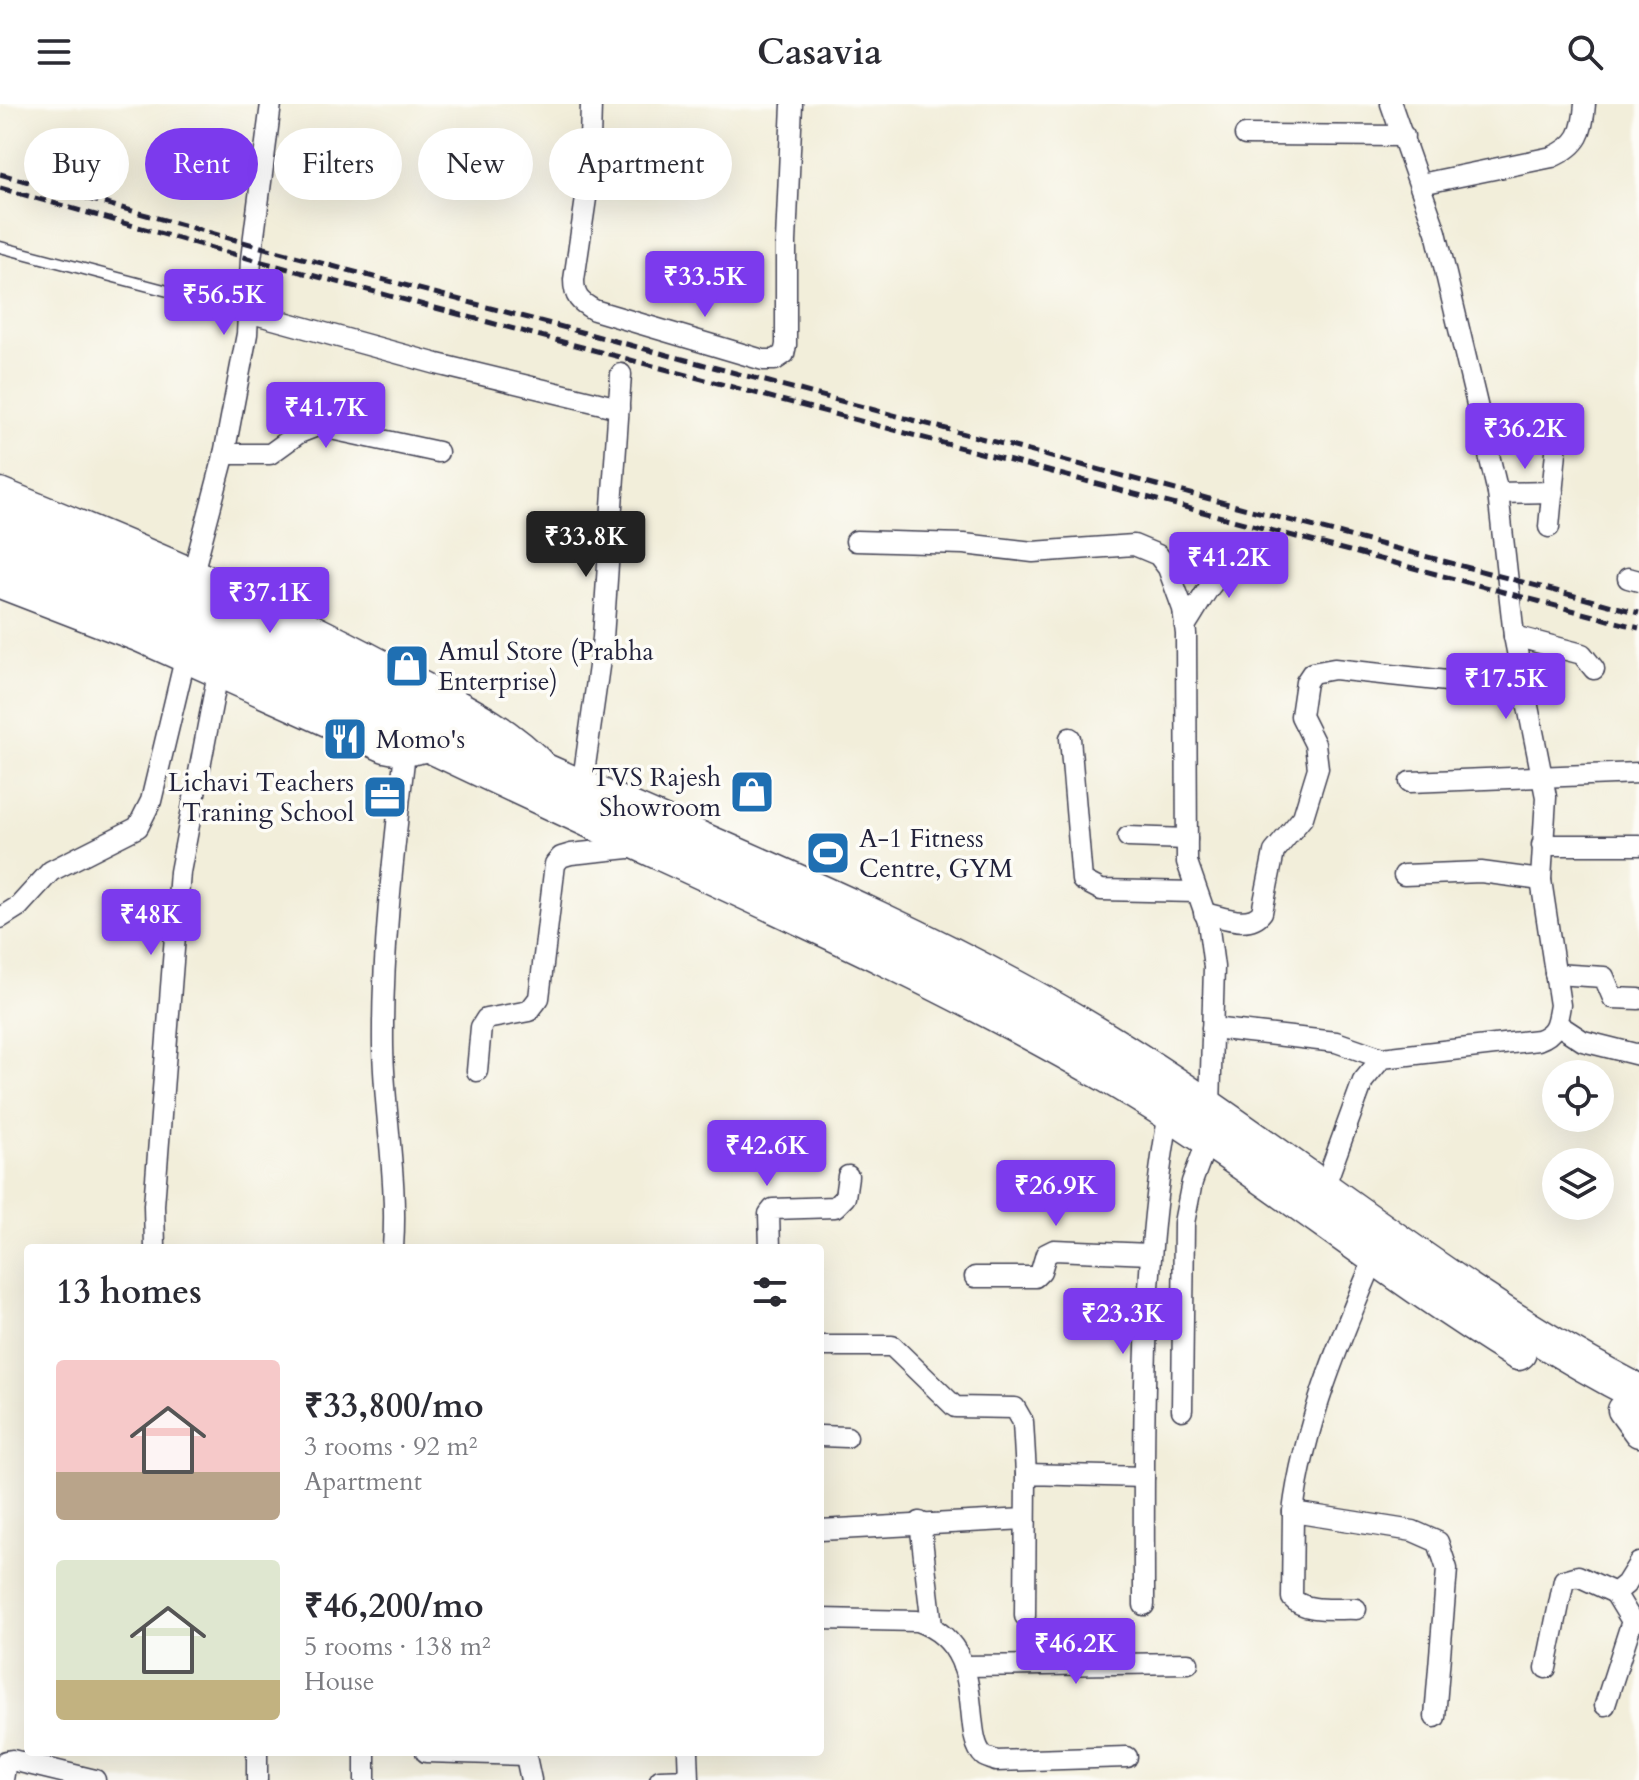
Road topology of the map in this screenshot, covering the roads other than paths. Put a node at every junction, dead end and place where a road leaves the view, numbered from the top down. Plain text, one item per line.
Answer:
1 (271, 104) edge
2 (591, 104) edge
3 (792, 104) edge
4 (1391, 104) edge
5 (1585, 104) edge
6 (1245, 135) dead end
7 (1404, 136) junction
8 (1421, 184) junction
9 (0, 247) edge
10 (248, 312) junction
11 (621, 374) dead end
12 (619, 408) junction
13 (1558, 430) dead end
14 (438, 452) dead end
15 (224, 454) junction
16 (0, 492) edge
17 (1553, 492) junction
18 (1498, 493) junction
19 (0, 519) edge
20 (1549, 527) dead end
21 (856, 541) dead end
22 (0, 552) edge
23 (1273, 570) dead end
24 (193, 573) junction
25 (0, 584) edge
26 (1185, 626) junction
27 (1514, 636) junction
28 (275, 653) junction
29 (185, 659) junction
30 (1594, 669) dead end
31 (218, 673) junction
32 (1522, 689) junction
33 (1070, 738) dead end
34 (419, 749) junction
35 (548, 771) junction
36 (1639, 773) edge
37 (1541, 778) junction
38 (1410, 782) dead end
39 (582, 787) junction
40 (1128, 837) dead end
41 (1187, 839) junction
42 (1542, 845) junction
43 (1639, 845) edge
44 (646, 846) junction
45 (1404, 875) dead end
46 (1541, 880) junction
47 (1196, 892) junction
48 (1204, 913) junction
49 (0, 918) edge
50 (1555, 974) junction
51 (1639, 999) edge
52 (1557, 1024) junction
53 (1212, 1028) junction
54 (1639, 1055) edge
55 (1382, 1058) junction
56 (477, 1071) dead end
57 (1169, 1113) junction
58 (1209, 1123) junction
59 (848, 1176) dead end
60 (1324, 1188) junction
61 (155, 1244) edge
62 (393, 1244) edge
63 (770, 1244) edge
64 (1150, 1254) junction
65 (1374, 1259) junction
66 (975, 1277) dead end
67 (824, 1346) edge
68 (1182, 1410) dead end
69 (1635, 1413) edge
70 (824, 1436) edge
71 (847, 1437) dead end
72 (1026, 1474) junction
73 (1144, 1477) junction
74 (1293, 1512) junction
75 (1025, 1519) junction
76 (920, 1522) junction
77 (824, 1530) edge
78 (1639, 1563) edge
79 (1615, 1593) junction
80 (1144, 1605) dead end
81 (1356, 1609) dead end
82 (1025, 1616) dead end
83 (824, 1619) edge
84 (932, 1626) junction
85 (1188, 1663) dead end
86 (963, 1666) junction
87 (1546, 1668) dead end
88 (1605, 1705) dead end
89 (1435, 1717) dead end
90 (257, 1756) edge
91 (365, 1756) edge
92 (527, 1756) edge
93 (688, 1756) edge
94 (1127, 1757) dead end
95 (3, 1780) edge
96 (95, 1780) edge
97 (257, 1780) edge
98 (365, 1780) edge
99 (531, 1780) edge
100 (660, 1780) edge
101 (689, 1780) edge

1 - 10 street
2 - 3 street
4 - 7 street
5 - 8 street
6 - 7 street
7 - 8 street
8 - 18 street
9 - 10 lane
10 - 12 street
10 - 15 street
11 - 12 street
12 - 39 street
13 - 17 street
14 - 15 street
15 - 24 street
16 - 24 street
17 - 18 street
17 - 20 street
18 - 27 street
19 - 28 highway
21 - 26 street
22 - 28 highway
23 - 26 street
24 - 35 street
25 - 29 street
26 - 41 street
27 - 30 street
27 - 32 street
28 - 34 highway
28 - 35 highway
29 - 31 street
29 - 49 street
31 - 34 street
31 - 61 street
32 - 37 street
32 - 48 street
33 - 47 street
34 - 44 highway
34 - 62 street
35 - 39 highway
36 - 37 street
37 - 38 street
37 - 42 street
39 - 58 highway
40 - 41 street
41 - 47 street
42 - 43 street
42 - 46 street
44 - 56 street
44 - 57 highway
45 - 46 street
46 - 50 street
47 - 48 street
48 - 53 street
50 - 51 street
50 - 52 street
52 - 54 street
52 - 55 street
53 - 55 street
53 - 58 street
55 - 60 street
57 - 58 highway
57 - 64 street
58 - 60 highway
58 - 65 highway
58 - 68 street
59 - 63 street
60 - 69 highway
64 - 66 street
64 - 73 street
65 - 69 highway
65 - 74 street
67 - 72 street
70 - 71 street
72 - 73 street
72 - 75 street
73 - 80 street
74 - 81 street
74 - 89 street
75 - 76 street
75 - 82 street
76 - 77 street
76 - 84 street
78 - 79 street
79 - 87 street
79 - 88 street
83 - 84 street
84 - 86 street
85 - 86 street
86 - 94 street
90 - 97 street
91 - 98 street
92 - 99 street
93 - 101 street
95 - 96 street
100 - 101 street

